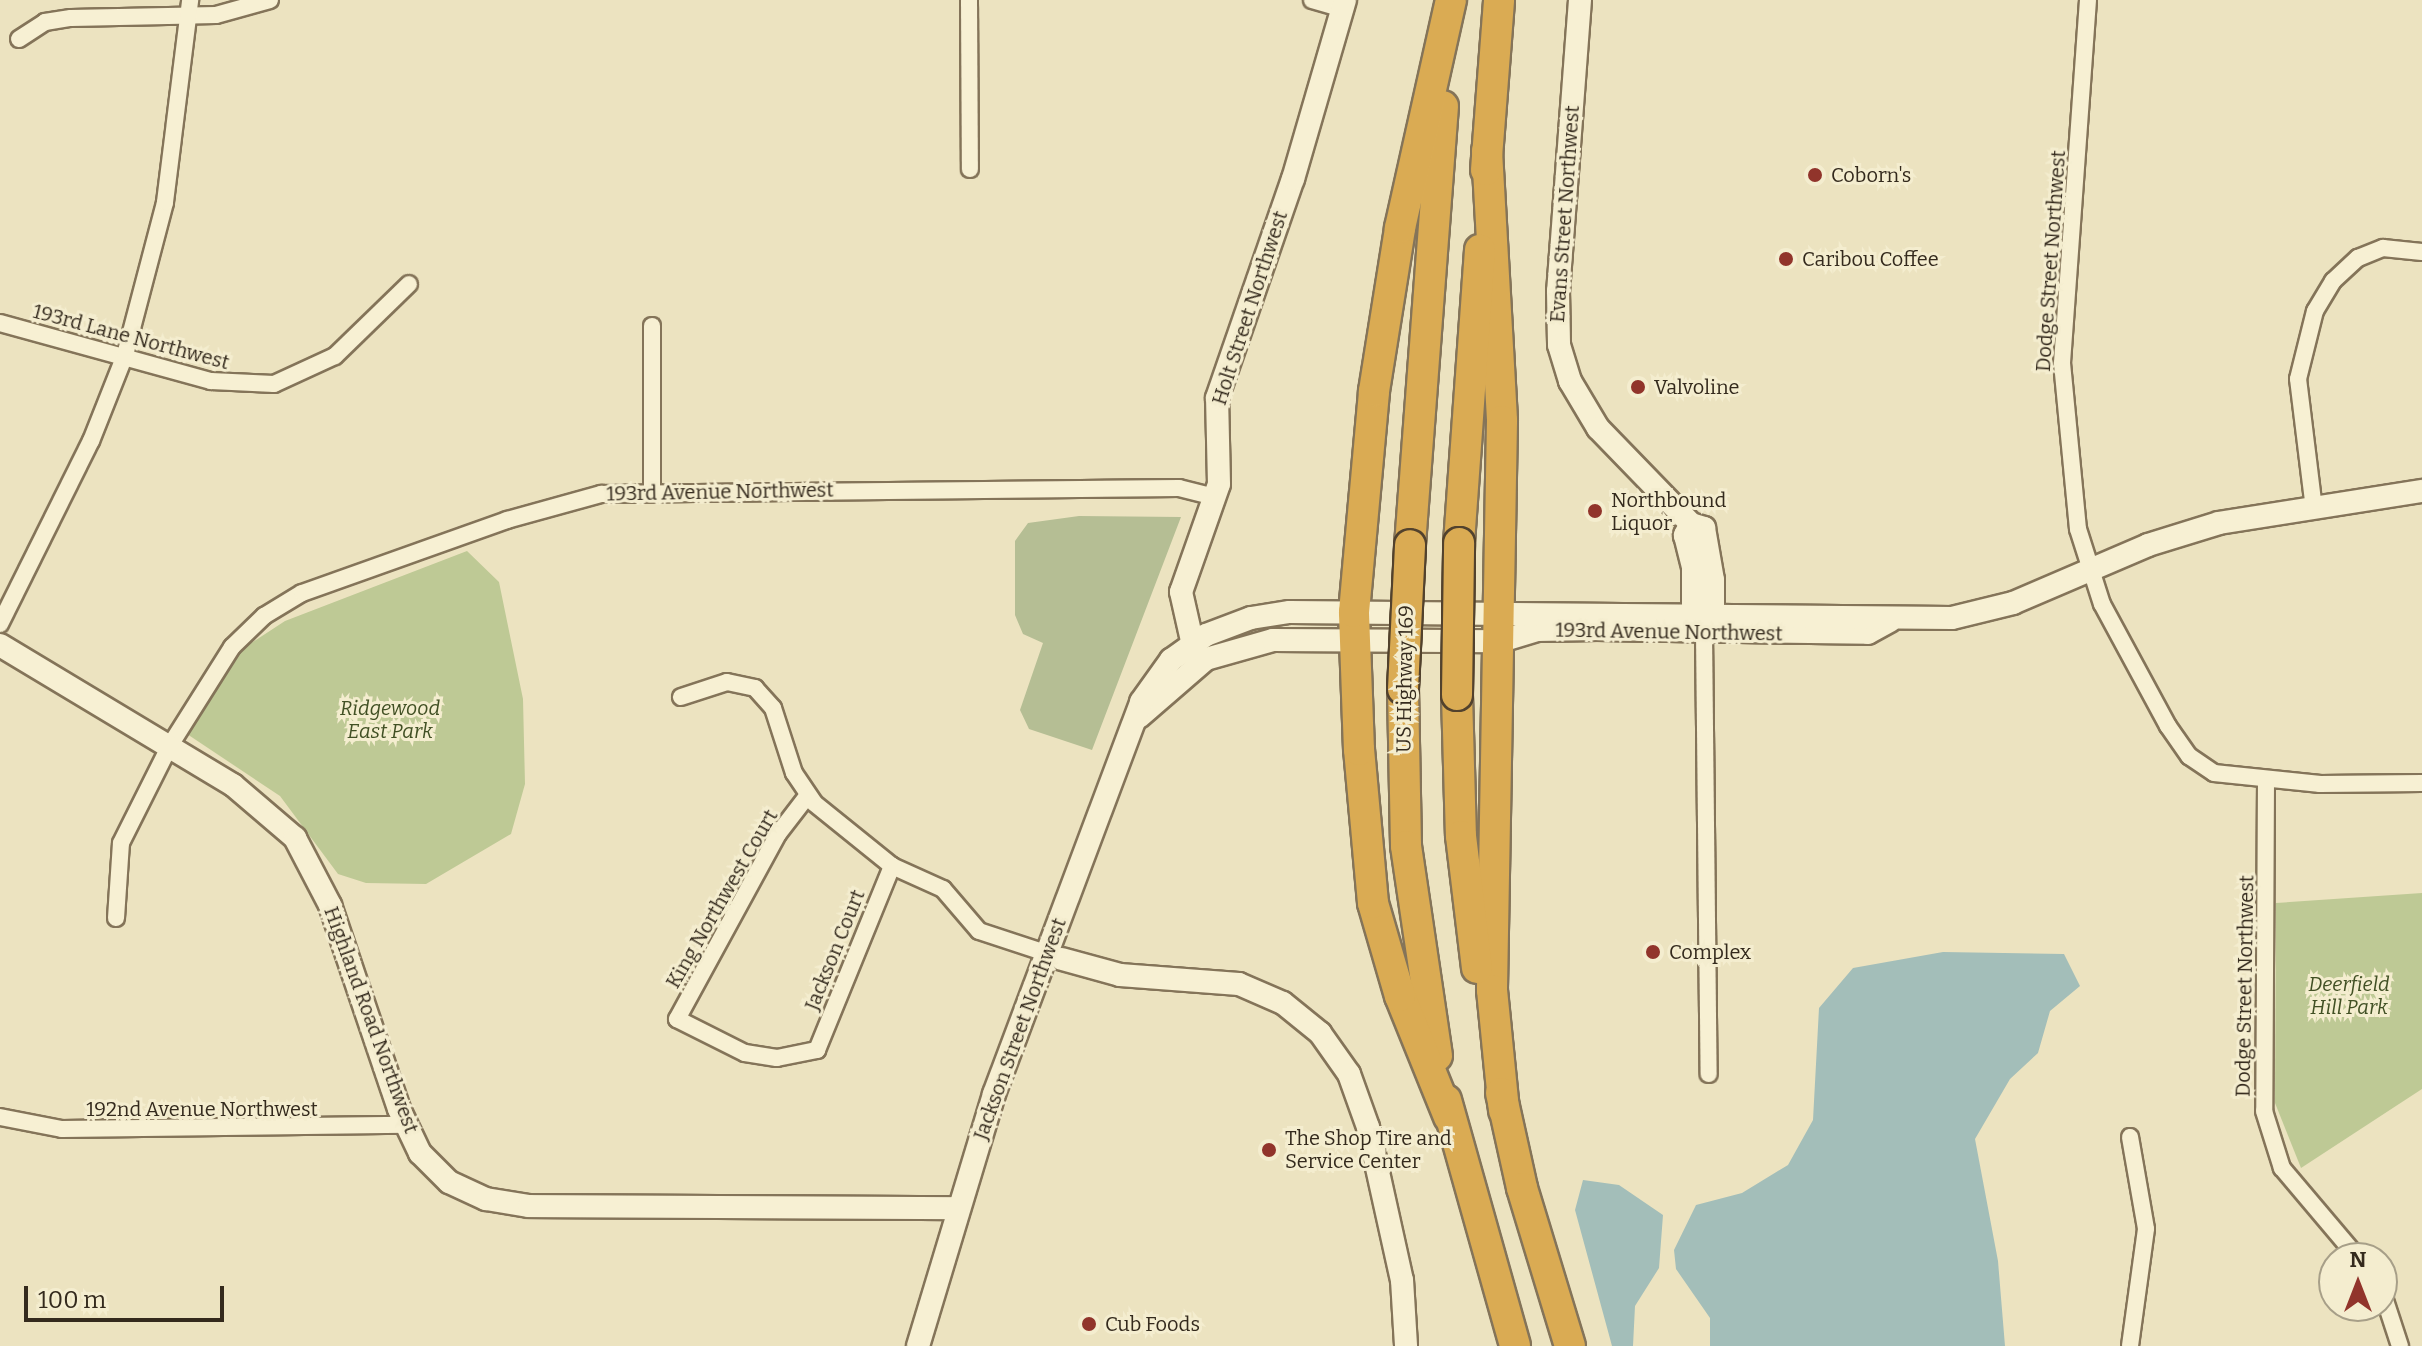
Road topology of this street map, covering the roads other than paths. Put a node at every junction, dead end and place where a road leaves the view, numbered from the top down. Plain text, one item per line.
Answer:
1 (270, 0) edge
2 (969, 0) edge
3 (1312, 0) edge
4 (1451, 0) edge
5 (1499, 0) edge
6 (1580, 0) edge
7 (2088, 0) edge
8 (1344, 4) edge
9 (189, 8) edge
10 (19, 39) dead end
11 (1487, 151) junction
12 (970, 169) dead end
13 (2422, 252) edge
14 (409, 284) dead end
15 (0, 323) edge
16 (652, 326) dead end
17 (125, 355) junction
18 (652, 491) junction
19 (2422, 491) edge
20 (1216, 497) junction
21 (2314, 509) junction
22 (2089, 570) junction
23 (1399, 613) joint
24 (1703, 621) junction
25 (0, 624) edge
26 (1354, 626) junction
27 (1502, 627) junction
28 (1399, 641) joint
29 (0, 645) edge
30 (1195, 653) junction
31 (681, 697) dead end
32 (169, 747) junction
33 (2266, 781) junction
34 (2422, 783) edge
35 (808, 795) junction
36 (892, 866) junction
37 (116, 918) dead end
38 (1054, 956) junction
39 (817, 1050) joint
40 (1709, 1074) dead end
41 (1504, 1110) junction
42 (0, 1117) edge
43 (1449, 1117) junction
44 (406, 1125) junction
45 (2130, 1137) dead end
46 (958, 1208) junction
47 (2344, 1242) edge
48 (2392, 1322) edge
49 (918, 1346) edge
50 (1406, 1346) edge
51 (1515, 1346) edge
52 (1570, 1346) edge
53 (2130, 1346) edge
54 (2400, 1346) edge

1 - 9 street
2 - 12 street
3 - 8 street
4 - 26 highway
4 - 43 highway, US Highway 169, bridge
5 - 11 highway
6 - 24 street, Evans Street Northwest
7 - 22 street, Dodge Street Northwest
8 - 20 street, Holt Street Northwest
9 - 10 street
9 - 17 street
11 - 27 highway
11 - 41 highway, bridge
13 - 21 street
14 - 17 street, 193rd Lane Northwest
15 - 17 street, 193rd Lane Northwest
16 - 18 street
17 - 25 street
18 - 20 street, 193rd Avenue Northwest
18 - 32 street, 193rd Avenue Northwest
19 - 21 street, 193rd Avenue Northwest
20 - 30 street, Holt Street Northwest
21 - 22 street, 193rd Avenue Northwest
22 - 24 street, 193rd Avenue Northwest
22 - 33 street
23 - 26 street, Jackson Street Northwest
23 - 27 street, 193rd Avenue Northwest
24 - 27 street, 193rd Avenue Northwest
24 - 40 street, Evans Street Northwest
26 - 28 street, Jackson Street Northwest
26 - 30 street, Jackson Street Northwest
26 - 43 highway
27 - 28 street, 193rd Avenue Northwest
27 - 41 highway
29 - 32 street, Highland Road Northwest
30 - 38 street, Jackson Street Northwest
31 - 35 street
32 - 37 street, 193rd Avenue Northwest
32 - 44 street, Highland Road Northwest
33 - 34 street
33 - 47 street, Dodge Street Northwest
35 - 36 street
35 - 39 street, King Northwest Court
36 - 38 street
36 - 39 street, Jackson Court
38 - 46 street, Jackson Street Northwest
38 - 50 street
41 - 52 highway
42 - 44 street, 192nd Avenue Northwest
43 - 51 highway, US Highway 169
44 - 46 street, Highland Road Northwest
45 - 53 street
46 - 49 street, Jackson Street Northwest
48 - 54 street

